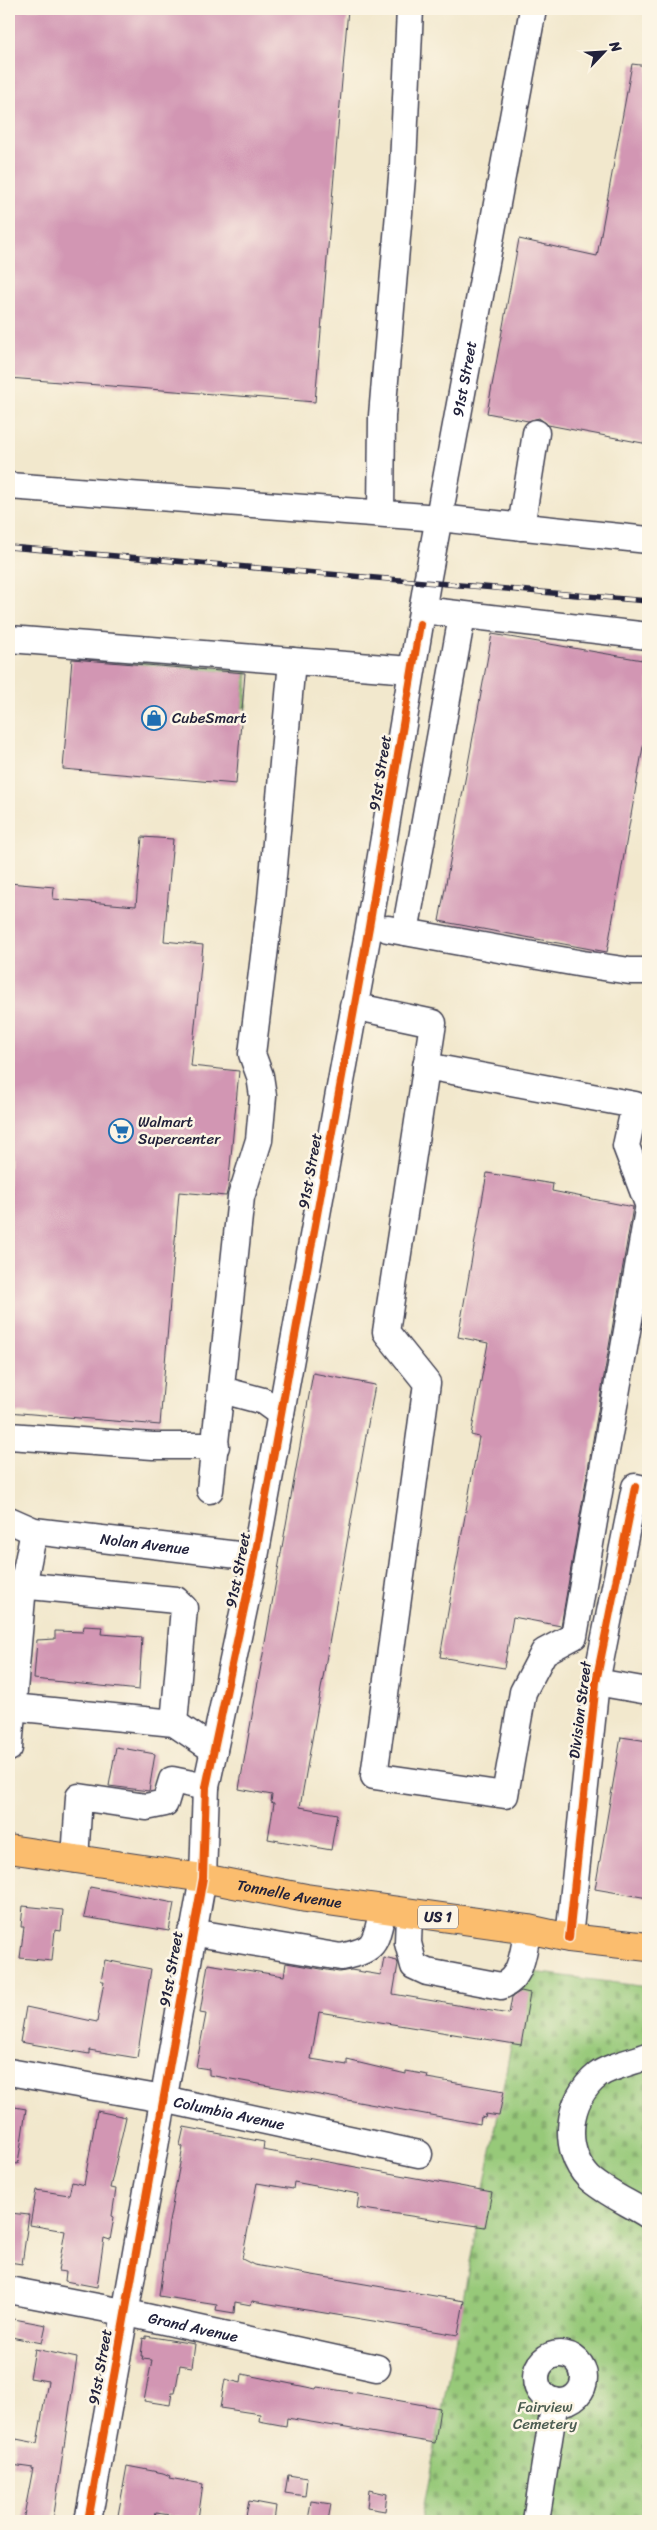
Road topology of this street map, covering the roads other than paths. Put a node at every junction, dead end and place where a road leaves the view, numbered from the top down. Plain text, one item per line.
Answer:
1 (410, 9) edge
2 (534, 9) edge
3 (536, 433) dead end
4 (9, 486) edge
5 (381, 514) junction
6 (439, 518) junction
7 (521, 527) junction
8 (648, 540) edge
9 (462, 616) junction
10 (421, 617) junction
11 (648, 636) edge
12 (9, 639) edge
13 (292, 661) junction
14 (411, 670) junction
15 (369, 927) junction
16 (405, 932) junction
17 (648, 971) edge
18 (354, 1006) junction
19 (426, 1066) junction
20 (648, 1204) edge
21 (648, 1210) edge
22 (222, 1390) junction
23 (280, 1414) junction
24 (9, 1436) edge
25 (216, 1446) junction
26 (642, 1488) edge
27 (210, 1490) dead end
28 (9, 1520) edge
29 (34, 1531) junction
30 (9, 1537) edge
31 (255, 1557) junction
32 (16, 1585) edge
33 (574, 1636) junction
34 (604, 1642) junction
35 (596, 1682) junction
36 (648, 1691) edge
37 (12, 1707) junction
38 (174, 1723) junction
39 (9, 1748) edge
40 (214, 1750) junction
41 (206, 1787) junction
42 (9, 1848) edge
43 (75, 1859) junction
44 (202, 1878) junction
45 (397, 1911) junction
46 (528, 1929) junction
47 (192, 1932) junction
48 (569, 1938) junction
49 (648, 1947) edge
50 (648, 2056) edge
51 (9, 2072) edge
52 (163, 2099) junction
53 (420, 2154) dead end
54 (648, 2215) edge
55 (9, 2290) edge
56 (123, 2312) junction
57 (376, 2368) dead end
58 (555, 2401) dead end
59 (88, 2521) edge
60 (536, 2521) edge

1 - 5 street
2 - 6 street, 91st Street
3 - 7 street
4 - 5 street
5 - 6 street
6 - 7 street
6 - 10 street, 91st Street
7 - 8 street
9 - 10 street
9 - 11 street
9 - 16 street
10 - 14 street, 91st Street
12 - 13 street
13 - 14 street
13 - 22 street
14 - 15 street, 91st Street
15 - 16 street
15 - 18 street, 91st Street
16 - 17 street
18 - 19 street
18 - 23 street, 91st Street
19 - 20 street
19 - 33 street
21 - 33 street
22 - 23 street
22 - 25 street
23 - 31 street, 91st Street
24 - 25 street
25 - 27 street
26 - 34 street, Division Street
28 - 29 street, Nolan Avenue
29 - 30 street, Nolan Avenue
29 - 31 street, Nolan Avenue
29 - 32 street
31 - 40 street, 91st Street
32 - 37 street
32 - 38 street
33 - 34 street
34 - 35 street, Division Street
35 - 36 street
35 - 48 street, Division Street
37 - 38 street
37 - 39 street
38 - 40 street
40 - 41 street, 91st Street
41 - 43 street
41 - 44 street, 91st Street
42 - 43 main road, Tonnelle Avenue / US 1
43 - 44 main road, Tonnelle Avenue / US 1
44 - 45 main road, Tonnelle Avenue / US 1
44 - 47 street, 91st Street
45 - 46 main road, Tonnelle Avenue / US 1
45 - 46 street
45 - 47 street
46 - 48 main road, Tonnelle Avenue / US 1
47 - 52 street, 91st Street
48 - 49 main road, US 1
50 - 54 street
51 - 52 street, Columbia Avenue
52 - 53 street, Columbia Avenue
52 - 56 street, 91st Street
55 - 56 street, Grand Avenue
56 - 57 street, Grand Avenue
56 - 59 street, 91st Street
58 - 60 street

